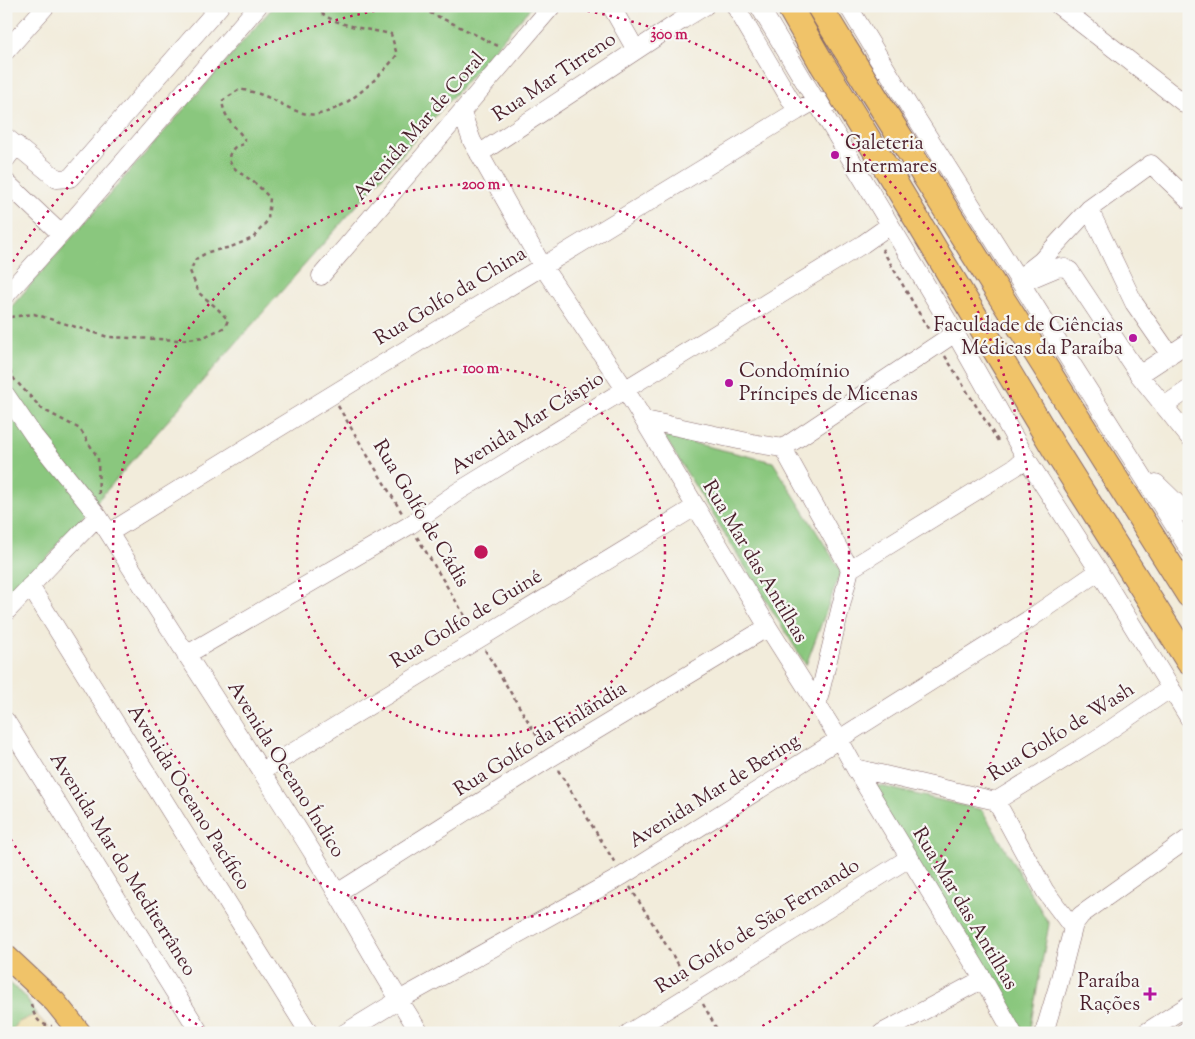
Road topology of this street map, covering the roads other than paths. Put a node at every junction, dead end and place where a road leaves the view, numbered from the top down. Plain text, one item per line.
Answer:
1 (46, 6) edge
2 (220, 6) edge
3 (258, 6) edge
4 (552, 6) edge
5 (611, 6) edge
6 (704, 6) edge
7 (736, 6) edge
8 (759, 6) edge
9 (789, 6) edge
10 (819, 6) edge
11 (848, 6) edge
12 (1059, 6) edge
13 (636, 50) junction
14 (6, 51) edge
15 (880, 59) junction
16 (816, 100) junction
17 (1189, 107) edge
18 (910, 108) junction
19 (797, 111) junction
20 (462, 113) junction
21 (10, 147) edge
22 (479, 154) junction
23 (852, 164) junction
24 (6, 182) edge
25 (1189, 200) edge
26 (1089, 209) junction
27 (890, 225) junction
28 (61, 234) junction
29 (544, 267) junction
30 (320, 276) dead end
31 (1020, 281) junction
32 (6, 296) edge
33 (954, 333) junction
34 (1189, 342) edge
35 (1170, 355) junction
36 (1139, 375) junction
37 (625, 389) junction
38 (1189, 389) edge
39 (6, 394) edge
40 (1164, 406) junction
41 (645, 420) junction
42 (1187, 433) edge
43 (783, 448) junction
44 (1026, 458) junction
45 (1136, 464) junction
46 (695, 507) junction
47 (1189, 515) edge
48 (98, 516) junction
49 (109, 532) junction
50 (1189, 549) edge
51 (850, 569) junction
52 (1099, 571) junction
53 (30, 586) junction
54 (1189, 595) edge
55 (6, 612) edge
56 (768, 627) junction
57 (186, 655) junction
58 (1189, 662) edge
59 (1170, 688) junction
60 (817, 705) junction
61 (1189, 718) edge
62 (6, 721) edge
63 (839, 739) junction
64 (855, 768) junction
65 (262, 771) junction
66 (996, 801) junction
67 (1189, 838) edge
68 (909, 858) junction
69 (337, 893) junction
70 (1072, 927) junction
71 (6, 956) edge
72 (983, 978) junction
73 (398, 1000) junction
74 (1189, 1005) edge
75 (1189, 1029) edge
76 (302, 1030) edge
77 (80, 1033) edge
78 (200, 1033) edge
79 (345, 1033) edge
80 (420, 1033) edge
81 (629, 1033) edge
82 (882, 1033) edge
83 (1013, 1033) edge
84 (1044, 1033) edge
85 (1145, 1033) edge
86 (1183, 1033) edge

1 - 14 street
2 - 21 street
3 - 28 street
4 - 20 street, Avenida Mar de Coral
5 - 13 street
6 - 13 street, Rua Mar Tirreno
7 - 19 street
8 - 16 street
9 - 58 highway, bridge
10 - 54 highway, bridge
11 - 15 street
12 - 17 street
13 - 22 street, Rua Mar Tirreno
15 - 16 street
15 - 18 street
16 - 19 street, Rua Golfo da China
16 - 23 street
18 - 23 street
18 - 31 street
19 - 29 street, Rua Golfo da China
20 - 22 street, Rua Mar das Antilhas
20 - 30 street, Avenida Mar de Coral
22 - 29 street, Rua Mar das Antilhas
23 - 27 street
24 - 28 street
25 - 26 street
26 - 31 street
26 - 35 street
27 - 33 street
27 - 37 street, Avenida Mar Cáspio
28 - 32 street
29 - 37 street, Rua Mar das Antilhas
29 - 49 street, Rua Golfo da China
31 - 36 street
31 - 45 street
33 - 43 street
33 - 44 street
34 - 35 street
35 - 36 street
36 - 40 street
37 - 41 street, Rua Mar das Antilhas
37 - 57 street, Avenida Mar Cáspio
38 - 40 street
39 - 48 street, Avenida Oceano Índico
40 - 42 street
41 - 43 street
41 - 46 street, Rua Mar das Antilhas
43 - 51 street
44 - 51 street
44 - 52 street
45 - 47 street
45 - 50 street
46 - 56 street, Rua Mar das Antilhas
46 - 65 street, Rua Golfo de Guiné
48 - 49 street, Avenida Oceano Índico
48 - 53 street
49 - 57 street, Avenida Oceano Índico
51 - 60 street
52 - 59 street
52 - 63 street, Avenida Mar de Bering
53 - 55 street
53 - 76 street, Avenida Oceano Pacífico
56 - 60 street, Rua Mar das Antilhas
56 - 69 street, Rua Golfo da Finlândia
57 - 65 street, Avenida Oceano Índico
59 - 61 street
59 - 66 street, Rua Golfo de Wash
60 - 63 street, Rua Mar das Antilhas
62 - 78 street, Avenida Mar do Mediterrâneo
63 - 64 street, Rua Mar das Antilhas
63 - 73 street, Avenida Mar de Bering
64 - 66 street, Rua Golfo de Wash
64 - 68 street, Rua Mar das Antilhas
65 - 69 street, Avenida Oceano Índico
66 - 70 street
67 - 70 street
68 - 72 street, Rua Mar das Antilhas
68 - 81 street, Rua Golfo de São Fernando
69 - 73 street, Avenida Oceano Índico
70 - 84 street
71 - 77 main road
72 - 82 street
72 - 83 street, Rua Mar das Antilhas
73 - 79 street, Avenida Mar de Bering
73 - 80 street, Avenida Oceano Índico
74 - 85 street
75 - 86 street

